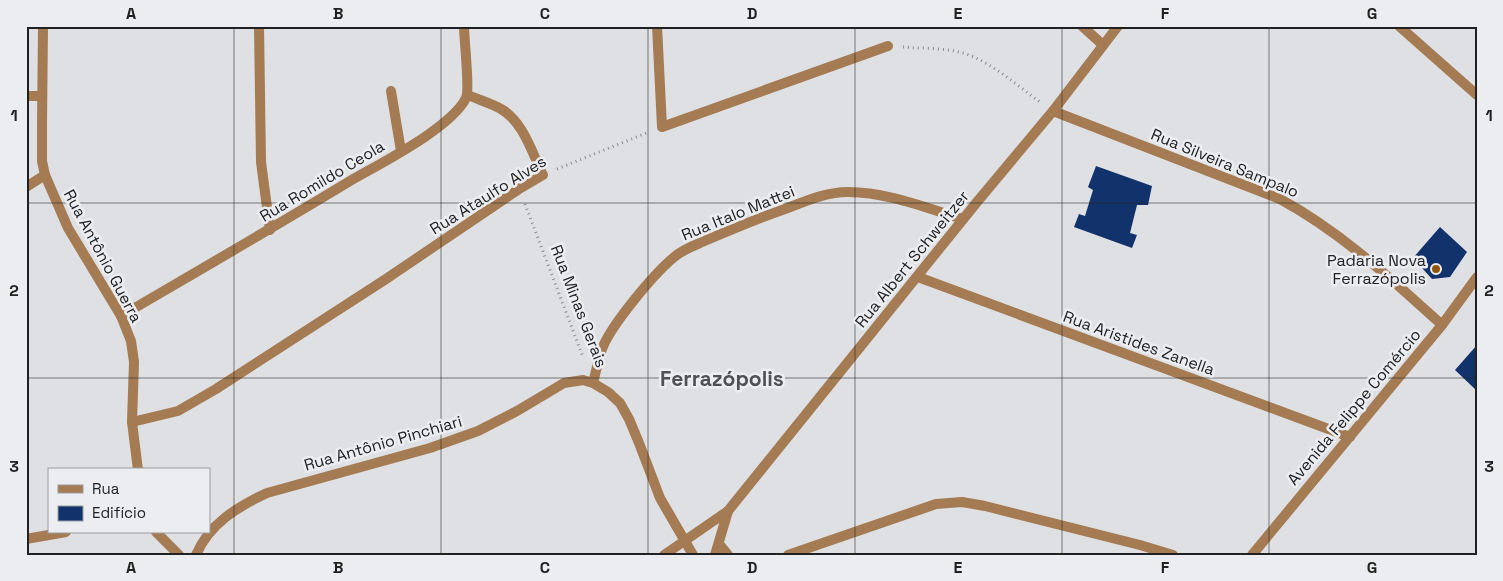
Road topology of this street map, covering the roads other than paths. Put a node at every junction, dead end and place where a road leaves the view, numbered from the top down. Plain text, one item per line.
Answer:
1 (43, 26) edge
2 (259, 26) edge
3 (464, 26) edge
4 (657, 26) edge
5 (1082, 26) edge
6 (1118, 26) edge
7 (1399, 26) edge
8 (1103, 45) junction
9 (888, 46) dead end
10 (391, 91) dead end
11 (468, 95) junction
12 (1477, 95) edge
13 (26, 96) edge
14 (42, 96) junction
15 (1053, 110) junction
16 (401, 151) junction
17 (45, 175) junction
18 (26, 187) edge
19 (963, 219) junction
20 (270, 230) junction
21 (918, 277) junction
22 (1477, 277) edge
23 (121, 316) junction
24 (1442, 325) junction
25 (593, 383) junction
26 (132, 422) junction
27 (1350, 437) junction
28 (138, 468) edge
29 (728, 511) junction
30 (210, 532) edge
31 (53, 534) edge
32 (158, 534) edge
33 (208, 534) edge
34 (26, 538) edge
35 (685, 541) junction
36 (1140, 545) junction
37 (717, 550) edge
38 (179, 555) edge
39 (196, 555) edge
40 (664, 555) edge
41 (693, 555) edge
42 (728, 555) edge
43 (788, 555) edge
44 (1155, 555) edge
45 (1173, 555) edge
46 (1252, 555) edge

1 - 14 street, Rua Antônio Guerra
2 - 20 street
3 - 11 street
4 - 9 street
5 - 8 street
6 - 8 street, Rua Albert Schweitzer
7 - 12 street
8 - 15 street, Rua Albert Schweitzer
10 - 16 street
11 - 16 street, Rua Romildo Ceola
11 - 26 street, Rua Ataulfo Alves
13 - 14 street
14 - 17 street, Rua Antônio Guerra
15 - 19 street, Rua Albert Schweitzer
15 - 24 street, Rua Silveira Sampalo
16 - 20 street, Rua Romildo Ceola
17 - 18 street
17 - 23 street, Rua Antônio Guerra
19 - 21 street, Rua Albert Schweitzer
19 - 25 street, Rua Italo Mattei
20 - 23 street, Rua Romildo Ceola
21 - 27 street, Rua Aristides Zanella
21 - 29 street, Rua Albert Schweitzer
22 - 24 street, Avenida Felippe Comércio
23 - 26 street, Rua Antônio Guerra
24 - 27 street, Avenida Felippe Comércio
25 - 30 street, Rua Antônio Pinchiari
25 - 35 street, Rua Minas Gerais
26 - 28 street, Rua Antônio Guerra
27 - 46 street, Avenida Felippe Comércio
29 - 35 street, Rua Albert Schweitzer
29 - 37 street, Rua Albert Schweitzer
31 - 34 street
32 - 38 street
33 - 39 street, Rua Antônio Pinchiari
35 - 40 street, Rua Albert Schweitzer
35 - 41 street, Rua Minas Gerais
36 - 43 street
36 - 44 street
36 - 45 street
37 - 42 street

